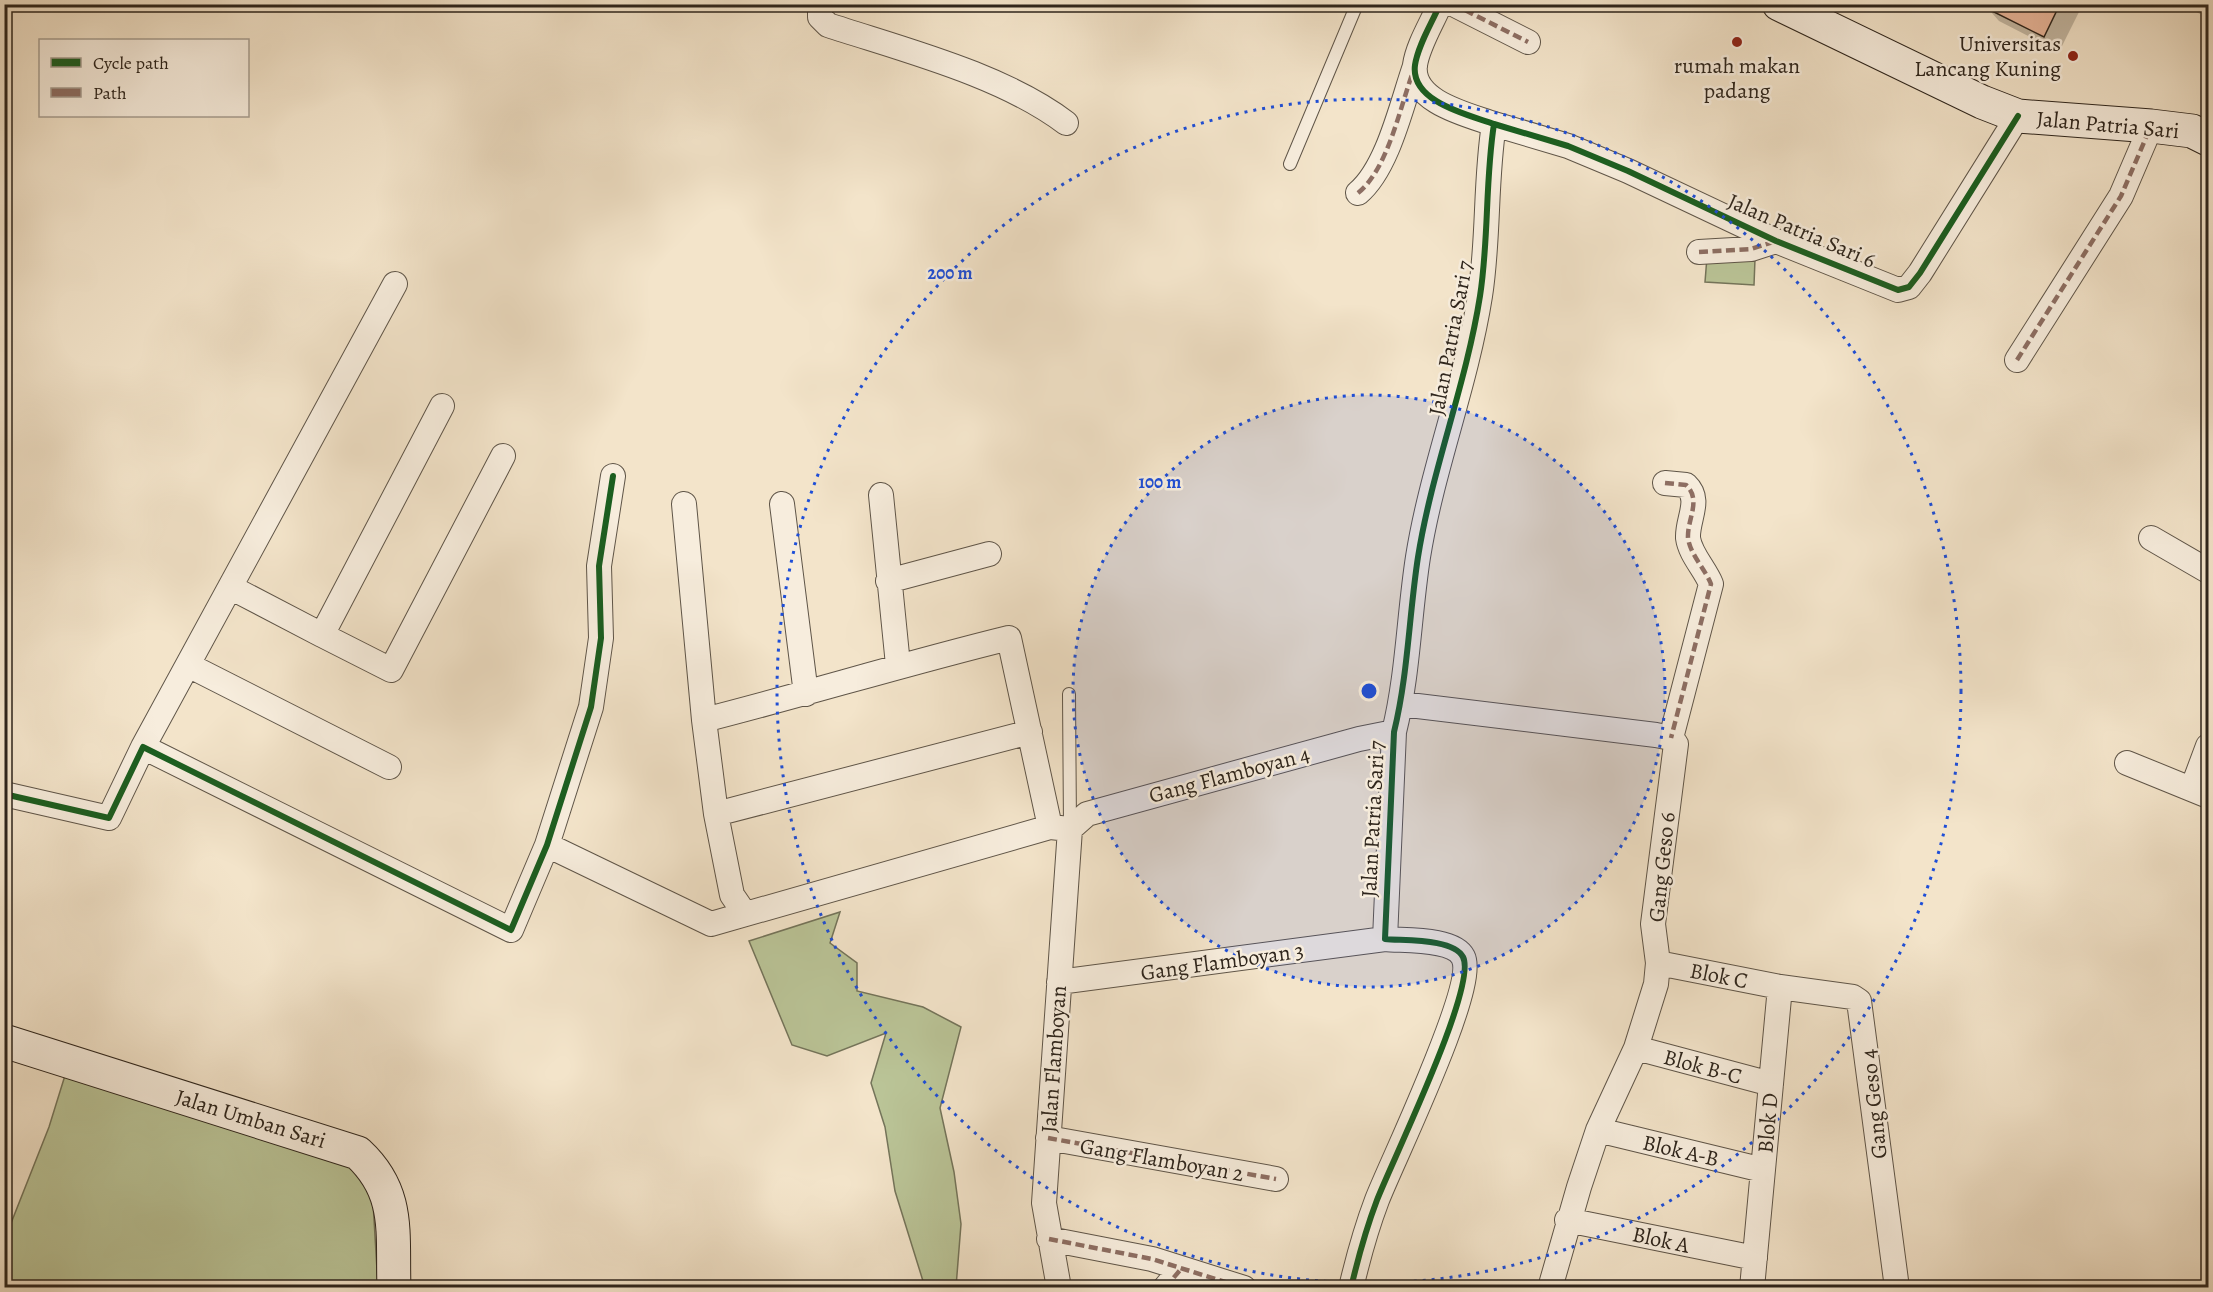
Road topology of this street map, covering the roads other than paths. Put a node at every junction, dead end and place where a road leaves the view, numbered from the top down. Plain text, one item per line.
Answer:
1 (820, 4) edge
2 (1357, 4) edge
3 (1440, 4) edge
4 (1453, 4) edge
5 (1779, 4) edge
6 (1527, 42) dead end
7 (1415, 66) junction
8 (2018, 116) junction
9 (1066, 123) dead end
10 (1494, 124) junction
11 (2151, 126) junction
12 (2208, 139) edge
13 (1290, 164) dead end
14 (1358, 193) dead end
15 (1776, 242) junction
16 (1699, 252) dead end
17 (395, 284) dead end
18 (2017, 360) dead end
19 (442, 406) dead end
20 (503, 456) dead end
21 (613, 476) dead end
22 (1665, 483) dead end
23 (881, 495) dead end
24 (684, 504) dead end
25 (782, 504) dead end
26 (2151, 538) dead end
27 (988, 554) dead end
28 (2208, 571) edge
29 (888, 580) junction
30 (230, 587) junction
31 (322, 635) junction
32 (188, 665) junction
33 (898, 665) junction
34 (806, 694) junction
35 (1069, 694) dead end
36 (1401, 704) junction
37 (704, 720) junction
38 (1030, 732) junction
39 (1394, 732) junction
40 (1671, 738) junction
41 (2208, 746) edge
42 (143, 747) junction
43 (2127, 763) dead end
44 (389, 767) dead end
45 (2200, 792) edge
46 (4, 794) edge
47 (716, 814) junction
48 (1060, 828) junction
49 (548, 845) junction
50 (745, 914) junction
51 (1385, 939) junction
52 (1658, 963) junction
53 (1059, 982) junction
54 (1780, 987) junction
55 (4, 1041) edge
56 (1635, 1048) junction
57 (1771, 1084) junction
58 (1598, 1130) junction
59 (1048, 1138) junction
60 (1763, 1170) junction
61 (1276, 1179) dead end
62 (1567, 1220) junction
63 (1049, 1239) junction
64 (1755, 1258) junction
65 (1181, 1269) junction
66 (394, 1287) edge
67 (1059, 1287) edge
68 (1165, 1287) edge
69 (1244, 1287) edge
70 (1351, 1287) edge
71 (1550, 1287) edge
72 (1752, 1287) edge
73 (1897, 1287) edge

1 - 9 street
2 - 13 lane
3 - 7 street
4 - 6 street
5 - 8 street, Jalan Patria Sari
7 - 10 street
7 - 14 street
8 - 11 street, Jalan Patria Sari
8 - 15 street, Jalan Patria Sari 6
10 - 15 street, Jalan Patria Sari 6
10 - 36 street, Jalan Patria Sari 7
11 - 12 street, Jalan Patria Sari
11 - 18 street
15 - 16 street
17 - 30 street
19 - 31 street
20 - 31 street
21 - 49 street
22 - 40 street, Gang Geso 6
23 - 29 street
24 - 37 street
25 - 34 street
26 - 28 street
27 - 29 street
29 - 33 street
30 - 31 street
30 - 32 street
32 - 42 street
32 - 44 street
33 - 34 street
33 - 38 street, Jalan Flamboyan
34 - 37 street
35 - 48 lane
36 - 39 street, Jalan Patria Sari 7
36 - 40 street
37 - 47 street
38 - 47 street
38 - 48 street, Jalan Flamboyan
39 - 48 street, Gang Flamboyan 4
39 - 51 street, Jalan Patria Sari 7
40 - 52 street, Gang Geso 6
41 - 45 street
42 - 46 street
42 - 49 street
43 - 45 street
47 - 50 street
48 - 50 street, Gang Flamboyan 4
48 - 53 street, Jalan Flamboyan
49 - 50 street, Gang Flamboyan 4
51 - 53 street, Gang Flamboyan 3
51 - 70 street
52 - 54 street, Blok C
52 - 56 street, Gang Geso 6
53 - 59 street, Jalan Flamboyan
54 - 57 street, Blok D
54 - 73 street, Gang Geso 4
55 - 66 street, Jalan Umban Sari
56 - 57 street, Blok B-C
56 - 58 street, Gang Geso 6
57 - 60 street, Blok D
58 - 60 street, Blok A-B
58 - 62 street, Gang Geso 6
59 - 61 street, Gang Flamboyan 2
59 - 63 street, Jalan Flamboyan
60 - 64 street, Blok D
62 - 64 street, Blok A
62 - 71 street, Gang Geso 6
63 - 65 street
63 - 67 street, Jalan Flamboyan
64 - 72 street, Blok D
65 - 68 street
65 - 69 street

